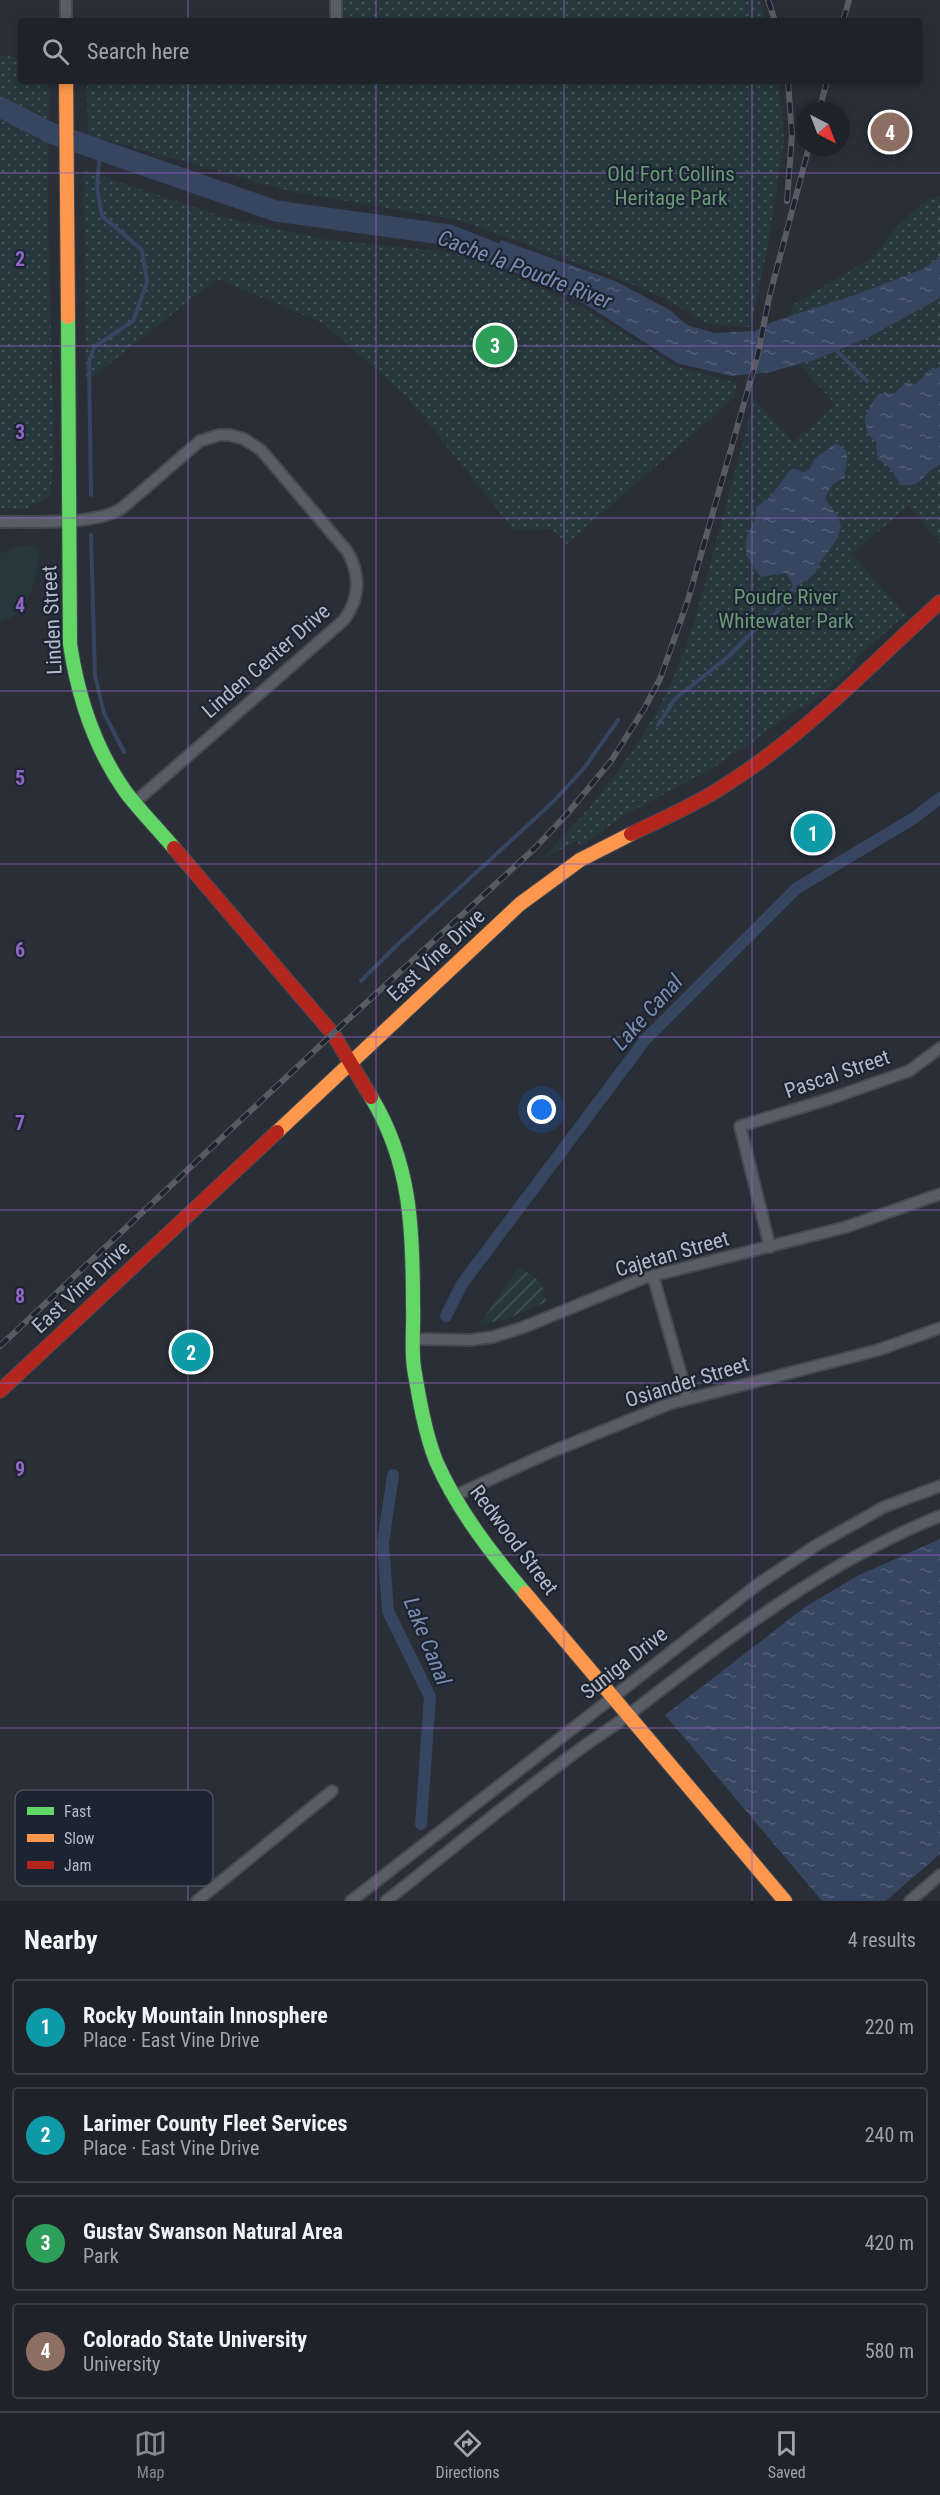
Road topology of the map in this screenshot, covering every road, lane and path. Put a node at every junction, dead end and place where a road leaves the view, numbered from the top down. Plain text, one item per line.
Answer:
1 (66, 0) edge
2 (336, 0) edge
3 (66, 18) edge
4 (336, 18) edge
5 (66, 84) edge
6 (70, 520) junction
7 (0, 522) edge
8 (939, 606) edge
9 (134, 803) junction
10 (940, 1048) edge
11 (352, 1062) junction
12 (940, 1194) edge
13 (770, 1247) junction
14 (653, 1276) junction
15 (940, 1328) edge
16 (414, 1339) junction
17 (0, 1391) edge
18 (688, 1399) junction
19 (940, 1486) edge
20 (454, 1496) junction
21 (940, 1516) edge
22 (613, 1696) junction
23 (628, 1716) junction
24 (332, 1791) dead end
25 (940, 1875) edge
26 (197, 1901) edge
27 (351, 1901) edge
28 (386, 1901) edge
29 (785, 1901) edge
30 (910, 1901) edge

1 - 3 street
2 - 4 street
5 - 6 street, Linden Street
6 - 7 street, Linden Center Drive
6 - 9 street, Linden Street
6 - 9 street, Linden Center Drive
8 - 11 street, East Vine Drive
9 - 11 street, Linden Street
10 - 13 street, Pascal Street
11 - 16 street, Redwood Street
11 - 17 street, East Vine Drive
12 - 13 street, Cajetan Street
13 - 14 street, Cajetan Street
14 - 16 street, Cajetan Street
14 - 18 street
15 - 18 street, Osiander Street
16 - 20 street, Redwood Street
18 - 20 street, Osiander Street
19 - 22 street, Suniga Drive
20 - 22 street, Redwood Street
21 - 23 street, Suniga Drive
22 - 23 street, Redwood Street
22 - 27 street, Suniga Drive
23 - 28 street, Suniga Drive
23 - 29 street, Redwood Street
24 - 26 street
25 - 30 street

